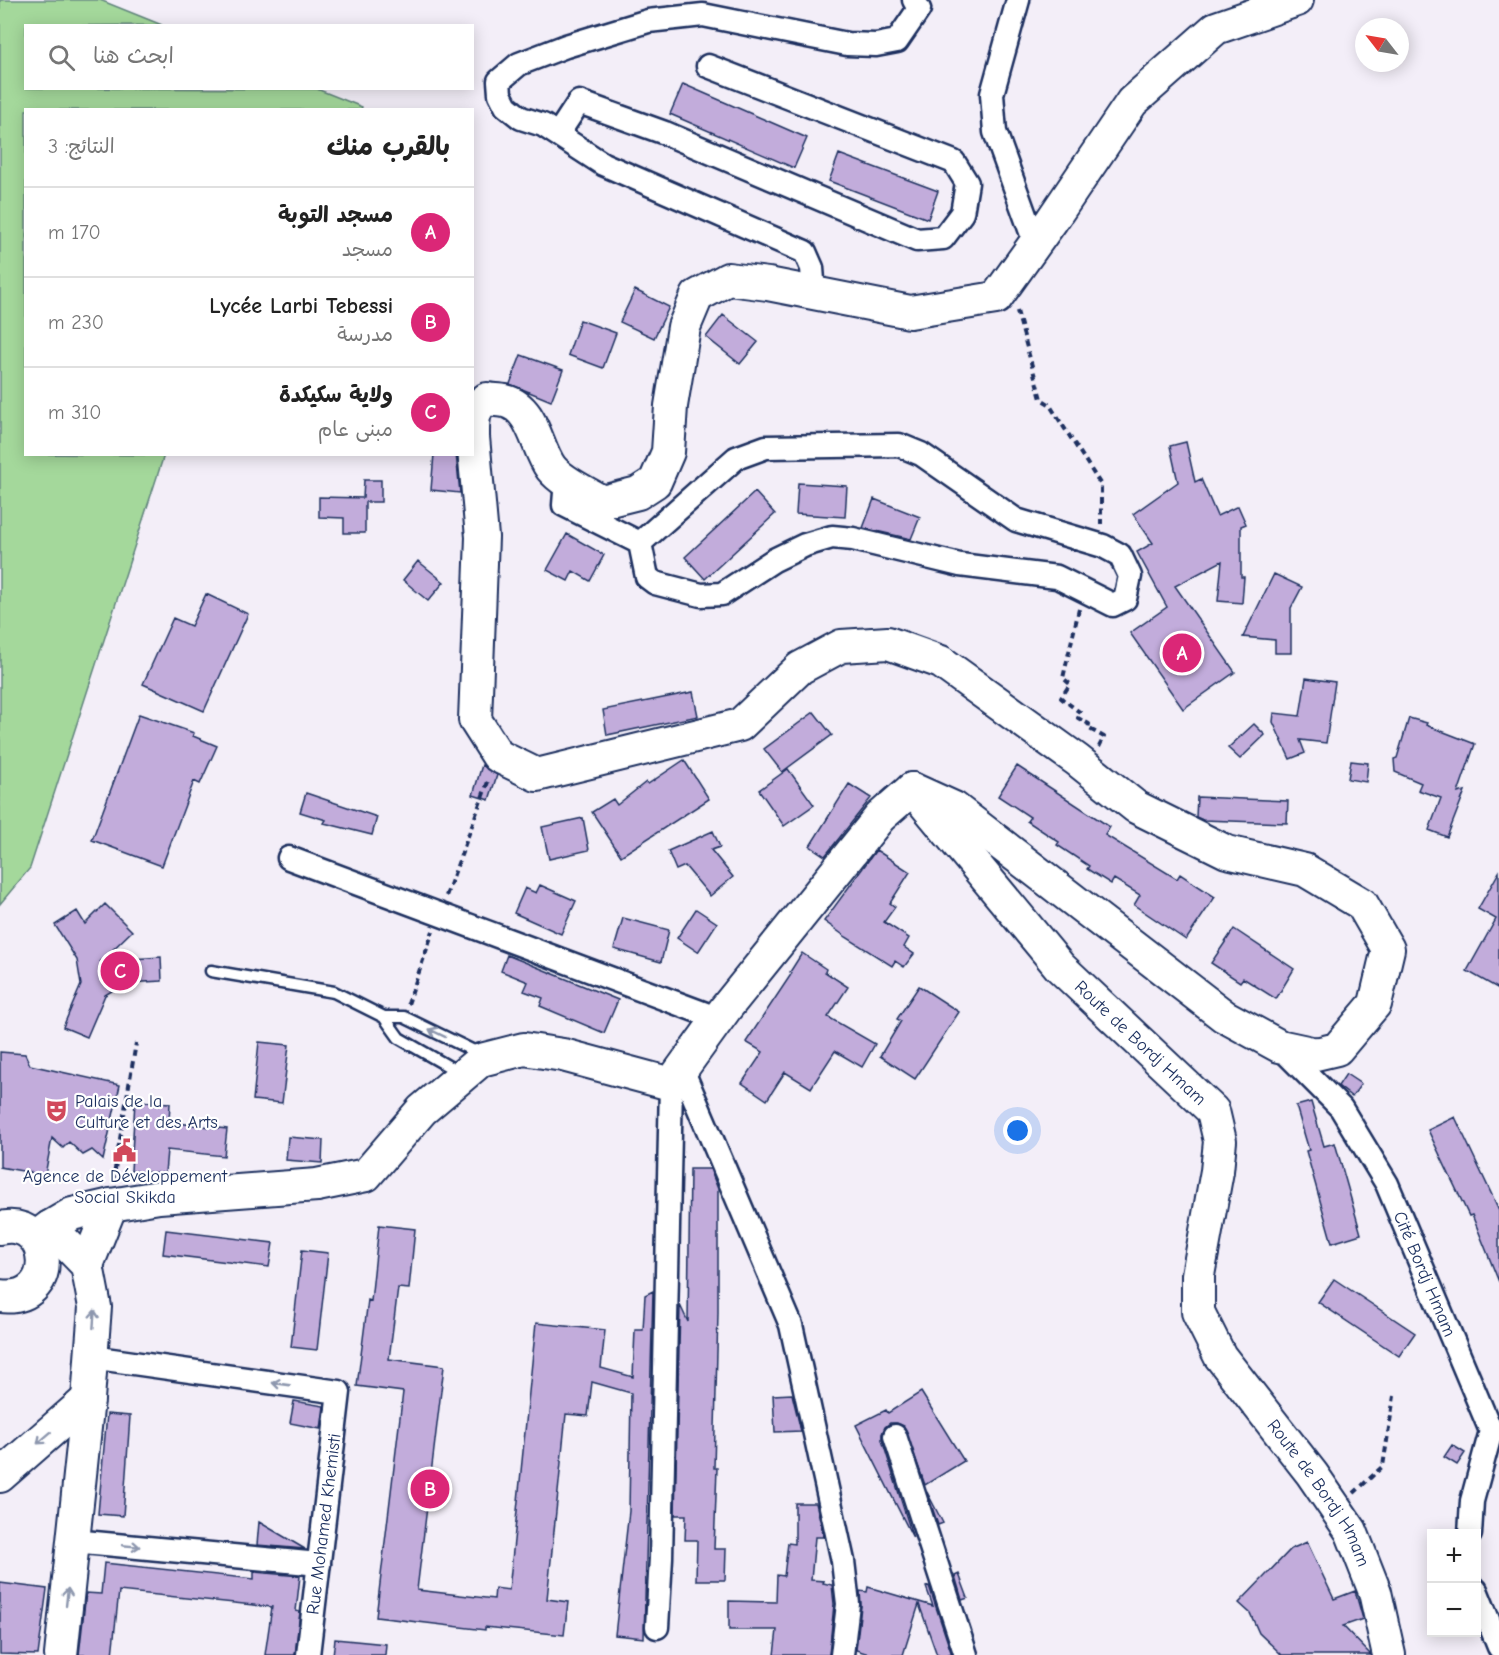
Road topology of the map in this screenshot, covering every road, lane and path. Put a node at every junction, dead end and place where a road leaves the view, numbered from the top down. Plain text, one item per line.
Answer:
1 (914, 0) edge
2 (1018, 0) edge
3 (1297, 0) edge
4 (708, 66) dead end
5 (558, 134) junction
6 (1035, 243) junction
7 (1008, 280) junction
8 (814, 293) junction
9 (474, 417) edge
10 (474, 434) edge
11 (566, 480) junction
12 (640, 543) junction
13 (1103, 546) junction
14 (1083, 589) junction
15 (498, 756) junction
16 (1087, 768) junction
17 (912, 789) junction
18 (289, 858) dead end
19 (439, 914) junction
20 (211, 971) dead end
21 (384, 1017) junction
22 (404, 1017) junction
23 (719, 1019) junction
24 (136, 1043) dead end
25 (1279, 1046) junction
26 (476, 1066) junction
27 (677, 1076) junction
28 (111, 1195) junction
29 (0, 1228) edge
30 (42, 1233) junction
31 (87, 1265) junction
32 (0, 1300) edge
33 (91, 1357) junction
34 (1394, 1396) dead end
35 (88, 1399) junction
36 (895, 1436) dead end
37 (0, 1476) edge
38 (1336, 1509) junction
39 (1470, 1529) edge
40 (73, 1541) junction
41 (319, 1564) junction
42 (1481, 1602) edge
43 (657, 1627) dead end
44 (1499, 1647) edge
45 (61, 1655) edge
46 (308, 1655) edge
47 (842, 1655) edge
48 (966, 1655) edge
49 (1389, 1655) edge

1 - 5 street
2 - 6 street
3 - 6 street
4 - 5 street
5 - 8 street
6 - 7 street
7 - 8 street
7 - 13 path
8 - 11 street
9 - 11 street
10 - 15 street
11 - 12 street
12 - 13 street
12 - 14 street
13 - 14 street
14 - 16 path
15 - 16 street
15 - 19 path
16 - 25 street
17 - 23 street
17 - 25 street
17 - 38 street, Route de Bordj Hmam
18 - 19 street
19 - 22 path
19 - 23 street
20 - 21 lane
21 - 22 lane
21 - 26 lane
26 -> 22 lane
23 - 27 street
24 - 28 path
25 - 39 street, Cité Bordj Hmam
26 - 27 street
26 - 28 street
27 - 43 street
27 - 47 street
28 - 30 street
28 - 31 street
29 - 30 street
30 - 31 street
30 - 32 street
33 -> 31 street
33 - 35 street
41 -> 33 street, Rue Mohamed Khemisti
34 - 38 path
35 -> 37 street
35 - 40 street
36 - 48 street
38 - 49 street, Route de Bordj Hmam
40 -> 41 street
45 -> 40 street
41 - 46 street, Rue Mohamed Khemisti
42 - 44 street

